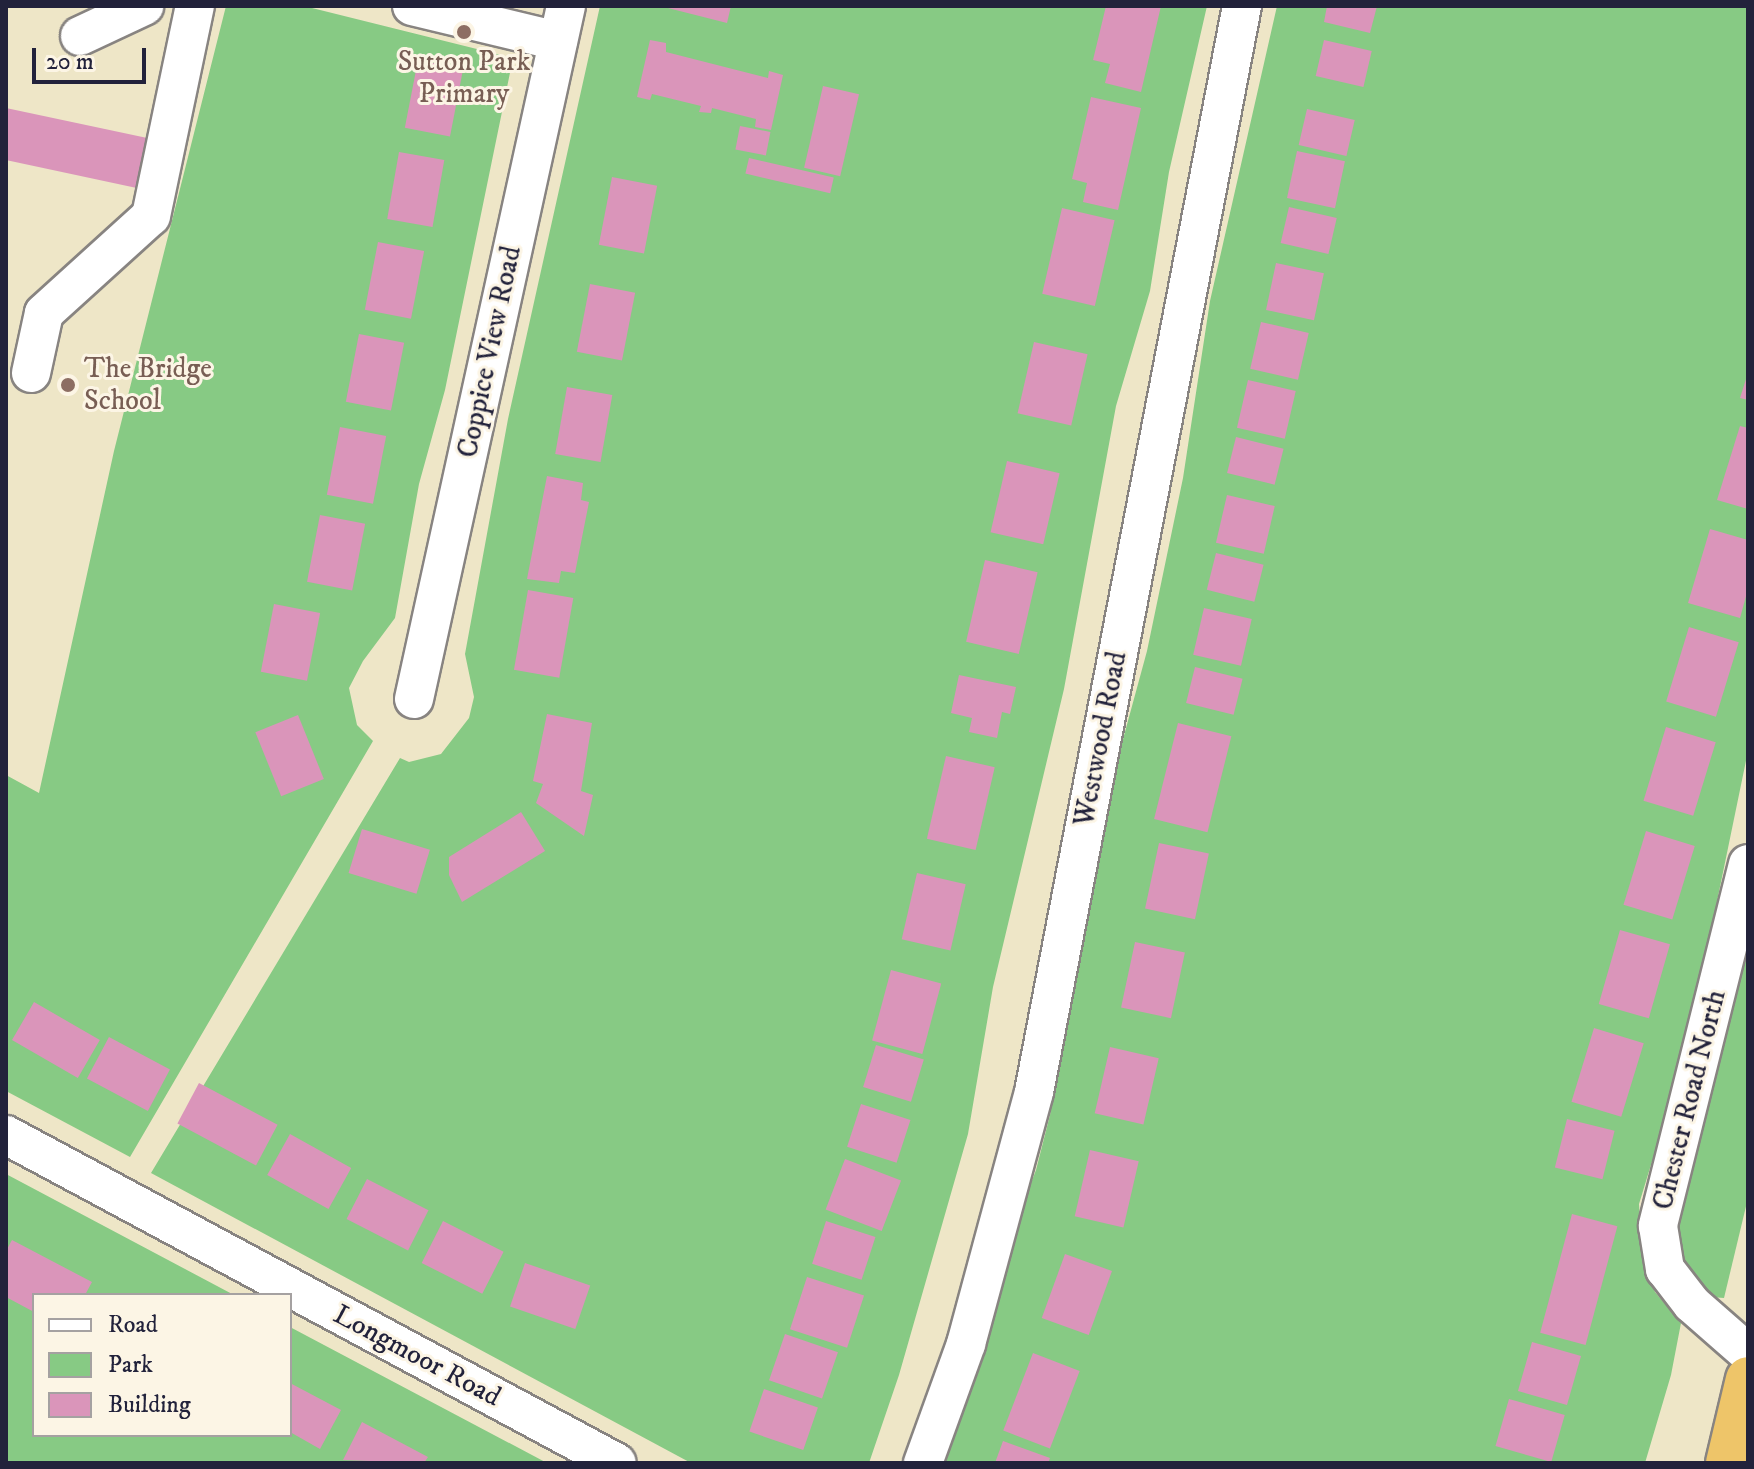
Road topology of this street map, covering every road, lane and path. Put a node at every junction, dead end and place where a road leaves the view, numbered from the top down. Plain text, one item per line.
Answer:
1 (144, 6) edge
2 (195, 6) edge
3 (412, 6) edge
4 (1242, 6) edge
5 (562, 24) edge
6 (80, 36) dead end
7 (31, 373) dead end
8 (414, 699) dead end
9 (1748, 864) edge
10 (6, 1135) edge
11 (1748, 1353) edge
12 (1748, 1379) edge
13 (617, 1463) edge
14 (923, 1463) edge
15 (1728, 1463) edge

1 - 6 street
2 - 7 street
3 - 5 street
4 - 14 street, Westwood Road
5 - 8 street, Coppice View Road
9 - 11 street, Chester Road North
10 - 13 street, Longmoor Road
12 - 15 highway

